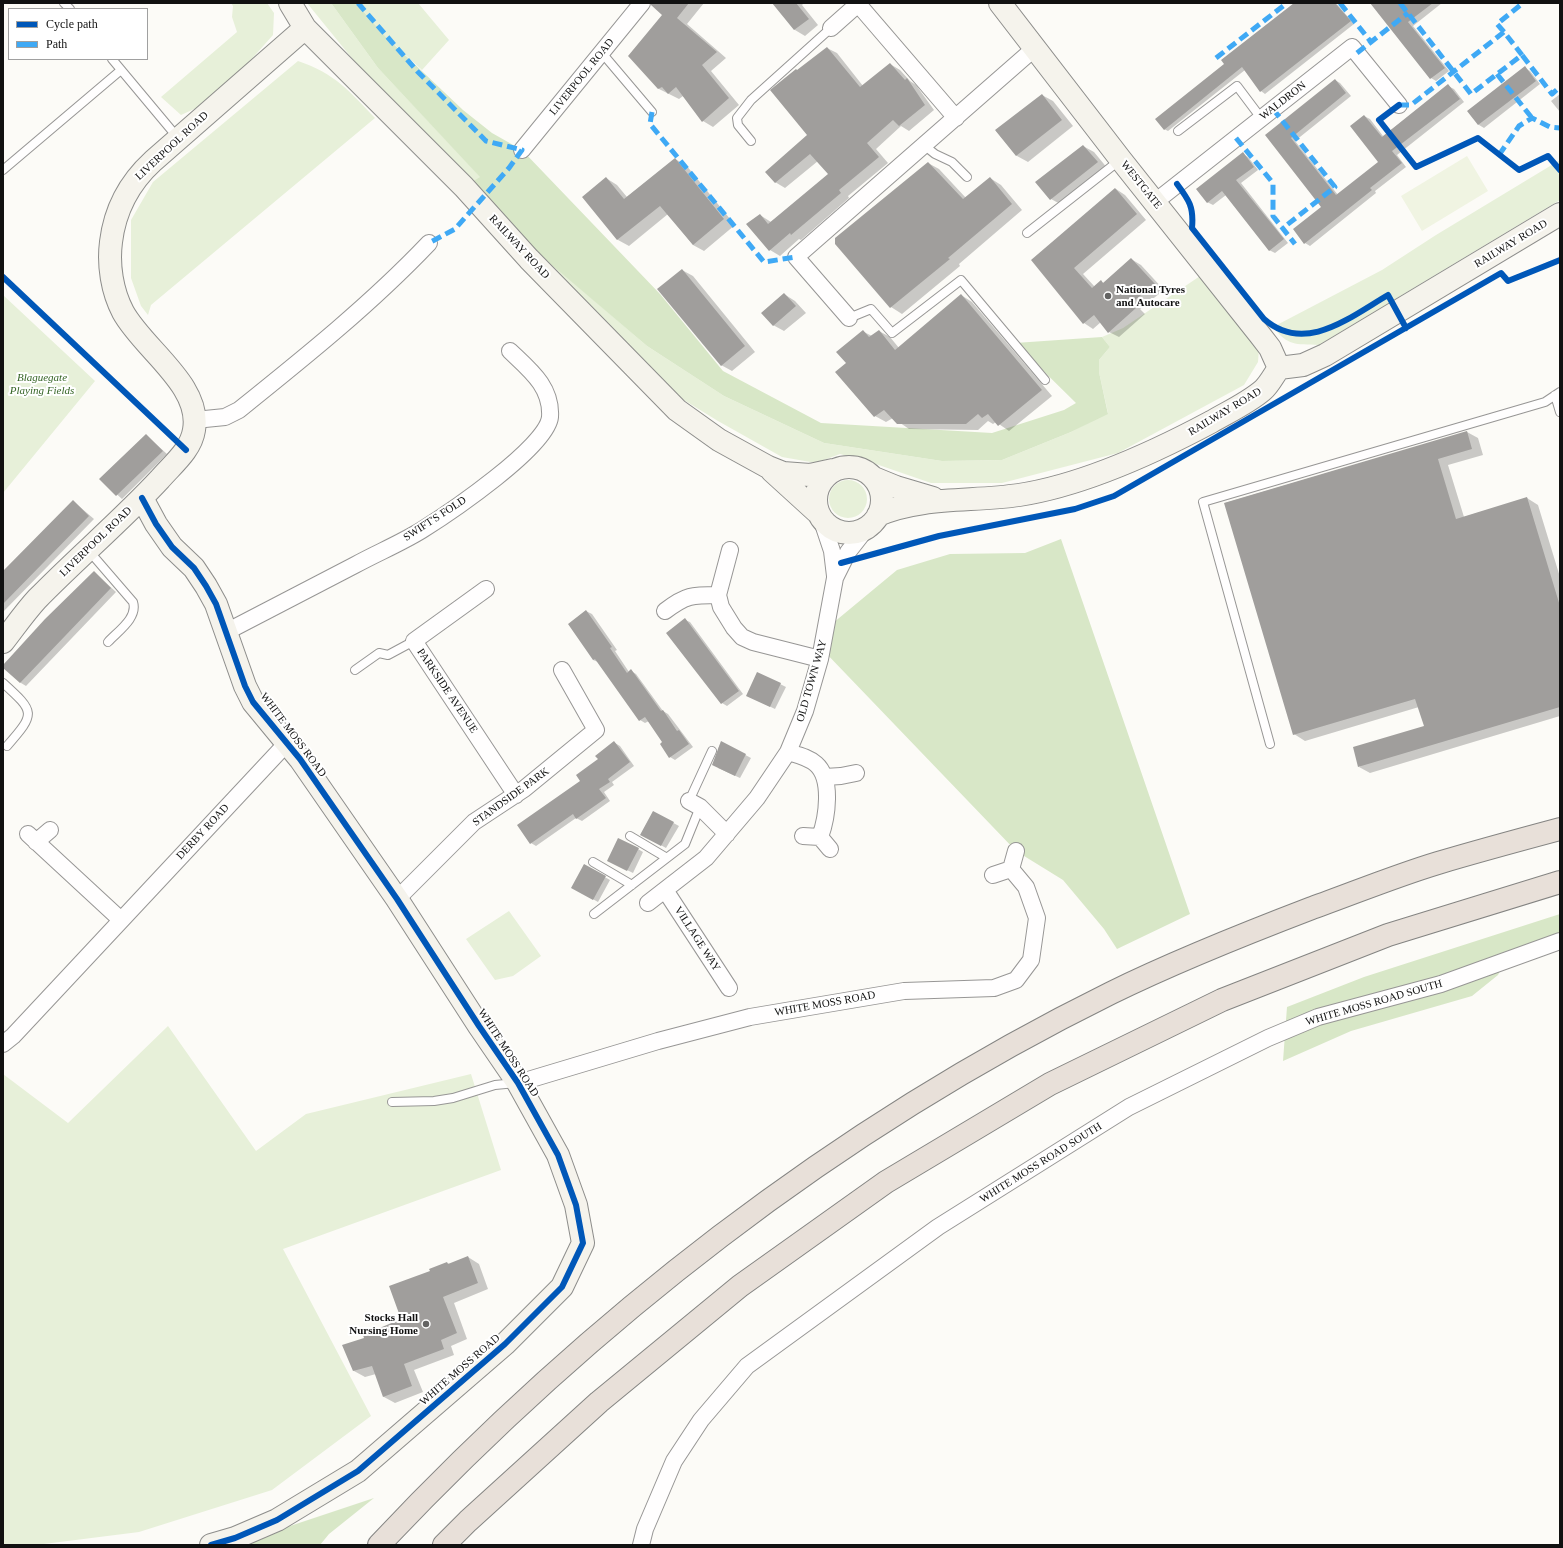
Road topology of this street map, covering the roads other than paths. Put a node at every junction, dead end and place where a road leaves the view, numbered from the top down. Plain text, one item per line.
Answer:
1 (290, 3) edge
2 (1000, 3) edge
3 (640, 4) edge
4 (305, 28) junction
5 (831, 28) joint
6 (1036, 47) junction
7 (602, 53) junction
8 (113, 60) edge
9 (121, 70) junction
10 (1399, 105) dead end
11 (652, 112) dead end
12 (956, 118) junction
13 (1261, 118) junction
14 (1178, 131) dead end
15 (179, 139) junction
16 (751, 141) dead end
17 (925, 146) junction
18 (522, 150) dead end
19 (1121, 160) junction
20 (3, 170) edge
21 (967, 177) dead end
22 (1155, 202) junction
23 (1560, 214) edge
24 (1027, 233) dead end
25 (429, 243) dead end
26 (849, 318) joint
27 (510, 351) dead end
28 (1279, 368) junction
29 (1045, 380) dead end
30 (1557, 393) edge
31 (1560, 412) edge
32 (195, 420) junction
33 (768, 467) junction
34 (833, 470) junction
35 (874, 478) junction
36 (142, 498) junction
37 (945, 501) junction
38 (820, 516) junction
39 (872, 522) junction
40 (730, 550) dead end
41 (88, 551) junction
42 (835, 578) junction
43 (486, 589) dead end
44 (718, 595) junction
45 (665, 611) dead end
46 (226, 632) junction
47 (3, 642) edge
48 (108, 642) dead end
49 (414, 642) junction
50 (820, 659) junction
51 (355, 670) dead end
52 (562, 670) dead end
53 (3, 683) edge
54 (286, 744) junction
55 (1270, 744) dead end
56 (7, 746) dead end
57 (712, 751) dead end
58 (788, 752) junction
59 (856, 773) dead end
60 (825, 777) junction
61 (516, 794) junction
62 (695, 804) junction
63 (1560, 828) edge
64 (50, 830) dead end
65 (727, 834) junction
66 (630, 836) dead end
67 (803, 836) dead end
68 (820, 837) junction
69 (830, 848) dead end
70 (1016, 850) dead end
71 (667, 858) junction
72 (593, 862) dead end
73 (1010, 869) junction
74 (993, 875) dead end
75 (1560, 882) edge
76 (632, 885) junction
77 (665, 890) junction
78 (397, 899) junction
79 (648, 903) dead end
80 (594, 914) dead end
81 (121, 920) junction
82 (1560, 941) edge
83 (729, 988) dead end
84 (3, 1044) edge
85 (518, 1083) junction
86 (392, 1102) dead end
87 (211, 1545) edge
88 (378, 1545) edge
89 (444, 1545) edge
90 (641, 1545) edge

1 - 4 main road, RAILWAY ROAD
2 - 6 main road, WESTGATE
3 - 7 street, LIVERPOOL ROAD
4 - 15 main road, LIVERPOOL ROAD
4 - 33 main road, RAILWAY ROAD
5 - 12 street
5 - 16 lane
6 - 12 street
6 - 19 main road, WESTGATE
7 - 11 lane
7 - 18 street, LIVERPOOL ROAD
8 - 9 lane
9 - 15 lane
9 - 20 lane
10 - 13 street, WALDRON
12 - 17 street
13 - 14 lane
13 - 22 street, WALDRON
15 - 32 main road, LIVERPOOL ROAD
17 - 21 lane
17 - 26 street
19 - 22 main road, WESTGATE
19 - 24 lane
22 - 28 main road, WESTGATE
23 - 28 main road, RAILWAY ROAD
25 - 32 street
26 - 29 lane
27 - 46 street, SWIFT'S FOLD
28 - 37 main road, RAILWAY ROAD
30 - 31 lane
30 - 55 lane
32 - 36 main road, LIVERPOOL ROAD
33 - 34 main road, RAILWAY ROAD
33 - 38 main road, RAILWAY ROAD
34 - 35 main road
34 - 38 main road
35 - 37 main road, RAILWAY ROAD
35 - 39 main road
36 - 41 main road, LIVERPOOL ROAD
36 - 46 main road, WHITE MOSS ROAD
37 - 39 main road, RAILWAY ROAD
38 - 39 main road
38 - 42 street, OLD TOWN WAY
39 - 42 street, OLD TOWN WAY
40 - 44 street
41 - 47 main road, LIVERPOOL ROAD
41 - 48 lane
42 - 50 street, OLD TOWN WAY
43 - 49 street, PARKSIDE AVENUE
44 - 45 street
44 - 50 street
46 - 54 main road, WHITE MOSS ROAD
49 - 51 lane
49 - 61 street, PARKSIDE AVENUE
50 - 58 street, OLD TOWN WAY
52 - 61 street, STANDSIDE PARK
53 - 56 lane
54 - 78 main road, WHITE MOSS ROAD
54 - 81 street, DERBY ROAD
57 - 62 lane
58 - 60 street
58 - 65 street, OLD TOWN WAY
59 - 60 street
60 - 68 street
61 - 78 street, STANDSIDE PARK
62 - 65 street
62 - 71 lane
63 - 88 highway
64 - 81 street
65 - 77 street, OLD TOWN WAY
66 - 71 lane
67 - 68 street
68 - 69 street
70 - 73 street
71 - 76 lane
72 - 76 lane
73 - 74 street
73 - 85 street, WHITE MOSS ROAD
75 - 89 highway
76 - 80 lane
77 - 79 street, OLD TOWN WAY
77 - 83 street, VILLAGE WAY
78 - 85 main road, WHITE MOSS ROAD
81 - 84 street, DERBY ROAD
82 - 90 street, WHITE MOSS ROAD SOUTH
85 - 86 lane
85 - 87 main road, WHITE MOSS ROAD

